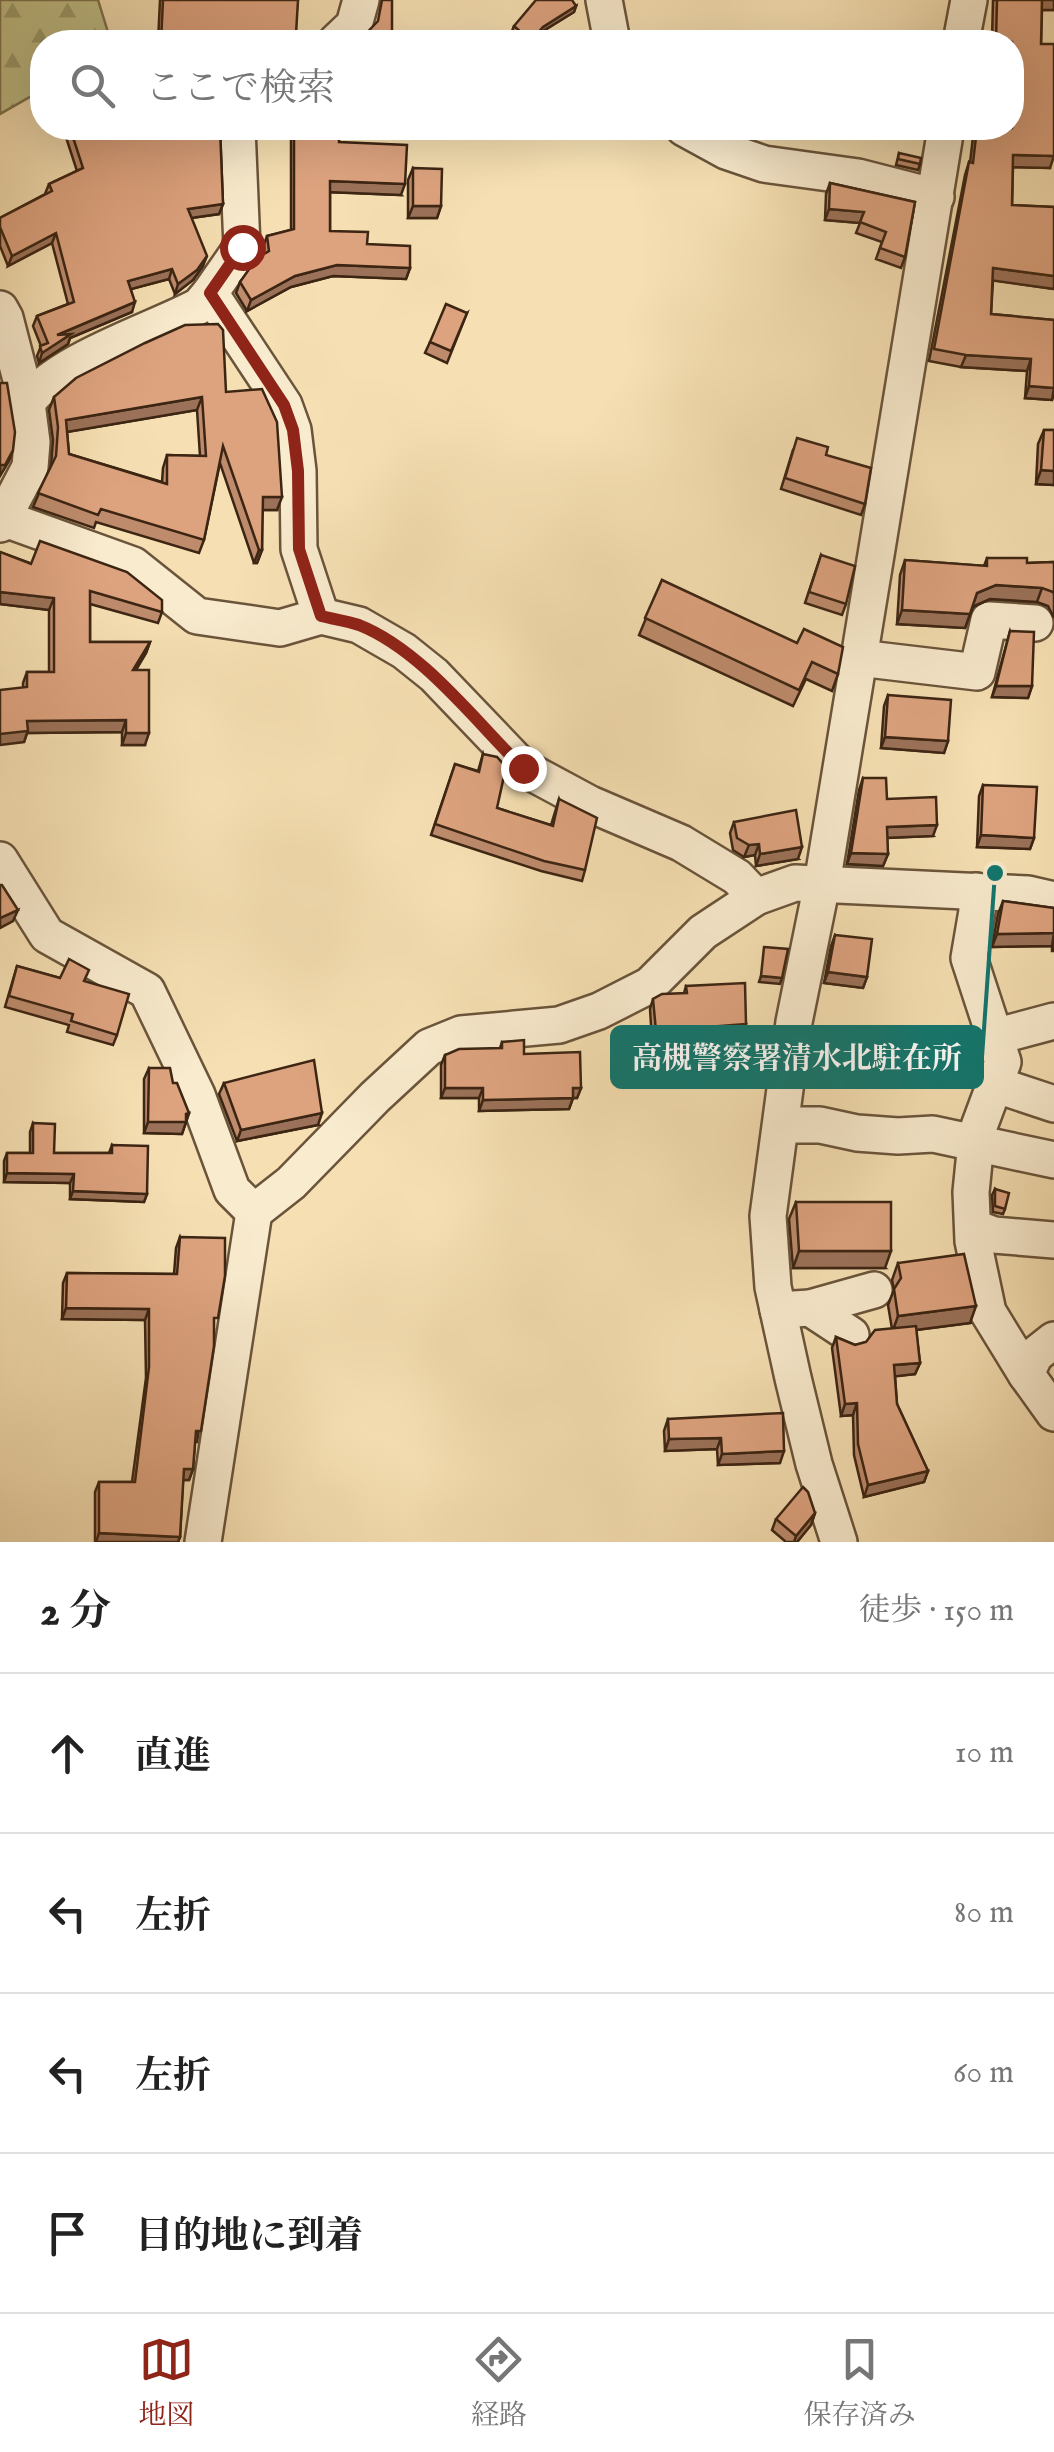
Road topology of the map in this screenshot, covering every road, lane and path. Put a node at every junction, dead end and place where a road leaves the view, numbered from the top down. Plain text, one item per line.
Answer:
1 (361, 0) edge
2 (604, 0) edge
3 (969, 0) edge
4 (349, 30) edge
5 (610, 30) edge
6 (963, 30) edge
7 (238, 140) edge
8 (705, 140) edge
9 (944, 140) edge
10 (936, 197) junction
11 (210, 293) junction
12 (0, 310) edge
13 (26, 403) junction
14 (2, 522) edge
15 (321, 616) junction
16 (1035, 623) dead end
17 (859, 658) junction
18 (0, 860) edge
19 (822, 884) junction
20 (976, 891) junction
21 (756, 897) junction
22 (1054, 900) edge
23 (1054, 1020) edge
24 (994, 1037) junction
25 (994, 1084) junction
26 (1054, 1104) edge
27 (782, 1125) junction
28 (976, 1145) junction
29 (1054, 1160) edge
30 (254, 1212) junction
31 (974, 1226) junction
32 (1054, 1240) edge
33 (874, 1290) dead end
34 (794, 1309) junction
35 (851, 1335) dead end
36 (1054, 1340) edge
37 (1026, 1374) junction
38 (1054, 1413) edge
39 (203, 1542) edge
40 (839, 1542) edge

1 - 4 street
2 - 5 street
3 - 6 street
7 - 11 street
8 - 10 street
9 - 10 street
10 - 17 street
11 - 13 street
11 - 15 street
12 - 13 street
13 - 14 street
14 - 15 street
15 - 21 street
16 - 17 street
17 - 19 street
18 - 30 street
19 - 20 street
19 - 21 street
19 - 27 street
20 - 22 street
20 - 24 street
21 - 30 street
23 - 24 street
24 - 25 street
25 - 26 street
25 - 28 street
27 - 28 street
27 - 34 street
28 - 29 street
28 - 31 street
30 - 39 street
31 - 32 street
31 - 37 street
33 - 34 street
34 - 35 street
34 - 40 street
36 - 37 street
37 - 38 street

